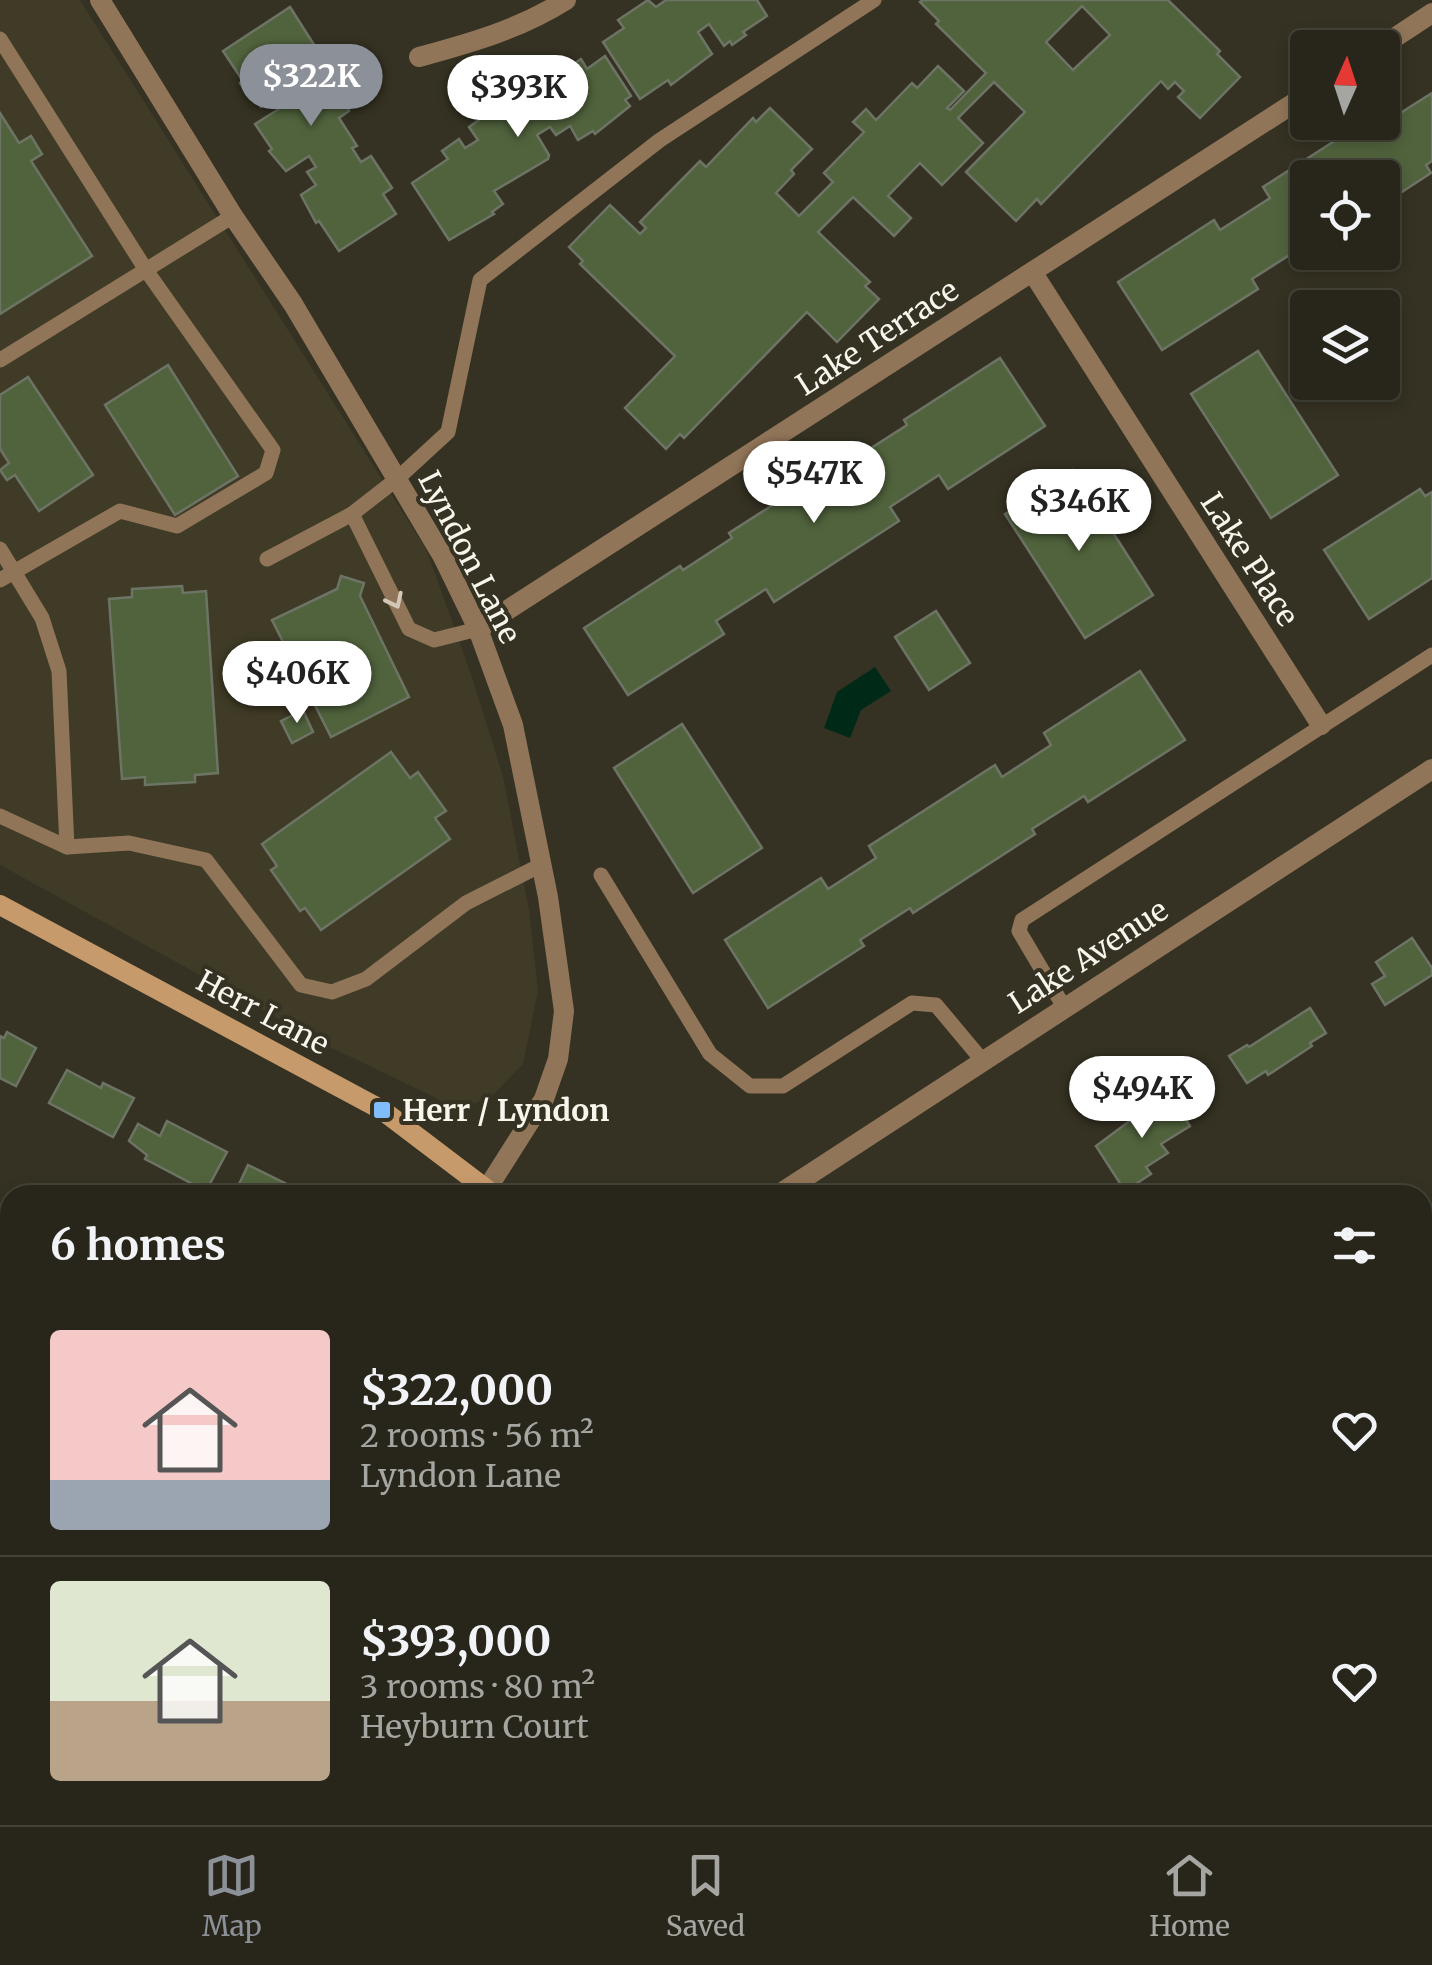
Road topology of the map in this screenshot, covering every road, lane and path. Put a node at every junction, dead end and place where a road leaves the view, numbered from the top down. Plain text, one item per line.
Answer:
1 (100, 0) edge
2 (566, 0) edge
3 (874, 0) edge
4 (1432, 13) edge
5 (1400, 34) edge
6 (0, 39) edge
7 (419, 57) dead end
8 (1290, 106) edge
9 (234, 216) junction
10 (146, 270) junction
11 (1033, 273) junction
12 (0, 360) edge
13 (397, 479) junction
14 (352, 514) junction
15 (0, 550) edge
16 (266, 558) dead end
17 (7, 576) edge
18 (478, 629) junction
19 (1432, 655) edge
20 (1321, 725) junction
21 (1432, 768) edge
22 (0, 816) edge
23 (67, 846) junction
24 (541, 864) junction
25 (601, 875) dead end
26 (0, 905) edge
27 (1064, 1007) junction
28 (982, 1060) junction
29 (482, 1185) edge
30 (495, 1185) edge
31 (793, 1185) edge

1 - 9 street, Lyndon Lane
2 - 7 street
3 - 13 lane
4 - 5 street
6 - 10 lane
8 - 11 street, Lake Terrace
9 - 10 lane
9 - 13 street, Lyndon Lane
10 - 12 lane
10 - 17 lane
11 - 18 street, Lake Terrace
11 - 20 street, Lake Place
13 - 14 lane
13 - 18 street, Lyndon Lane
14 - 16 lane
14 -> 18 lane
15 - 17 lane
17 - 23 lane
18 - 24 street, Lyndon Lane
19 - 20 lane
20 - 27 lane
21 - 27 street, Lake Avenue
22 - 23 lane
23 - 24 lane
24 - 30 street, Lyndon Lane
25 - 28 lane
26 - 29 main road, Herr Lane
27 - 28 street, Lake Avenue
28 - 31 street, Lake Avenue

